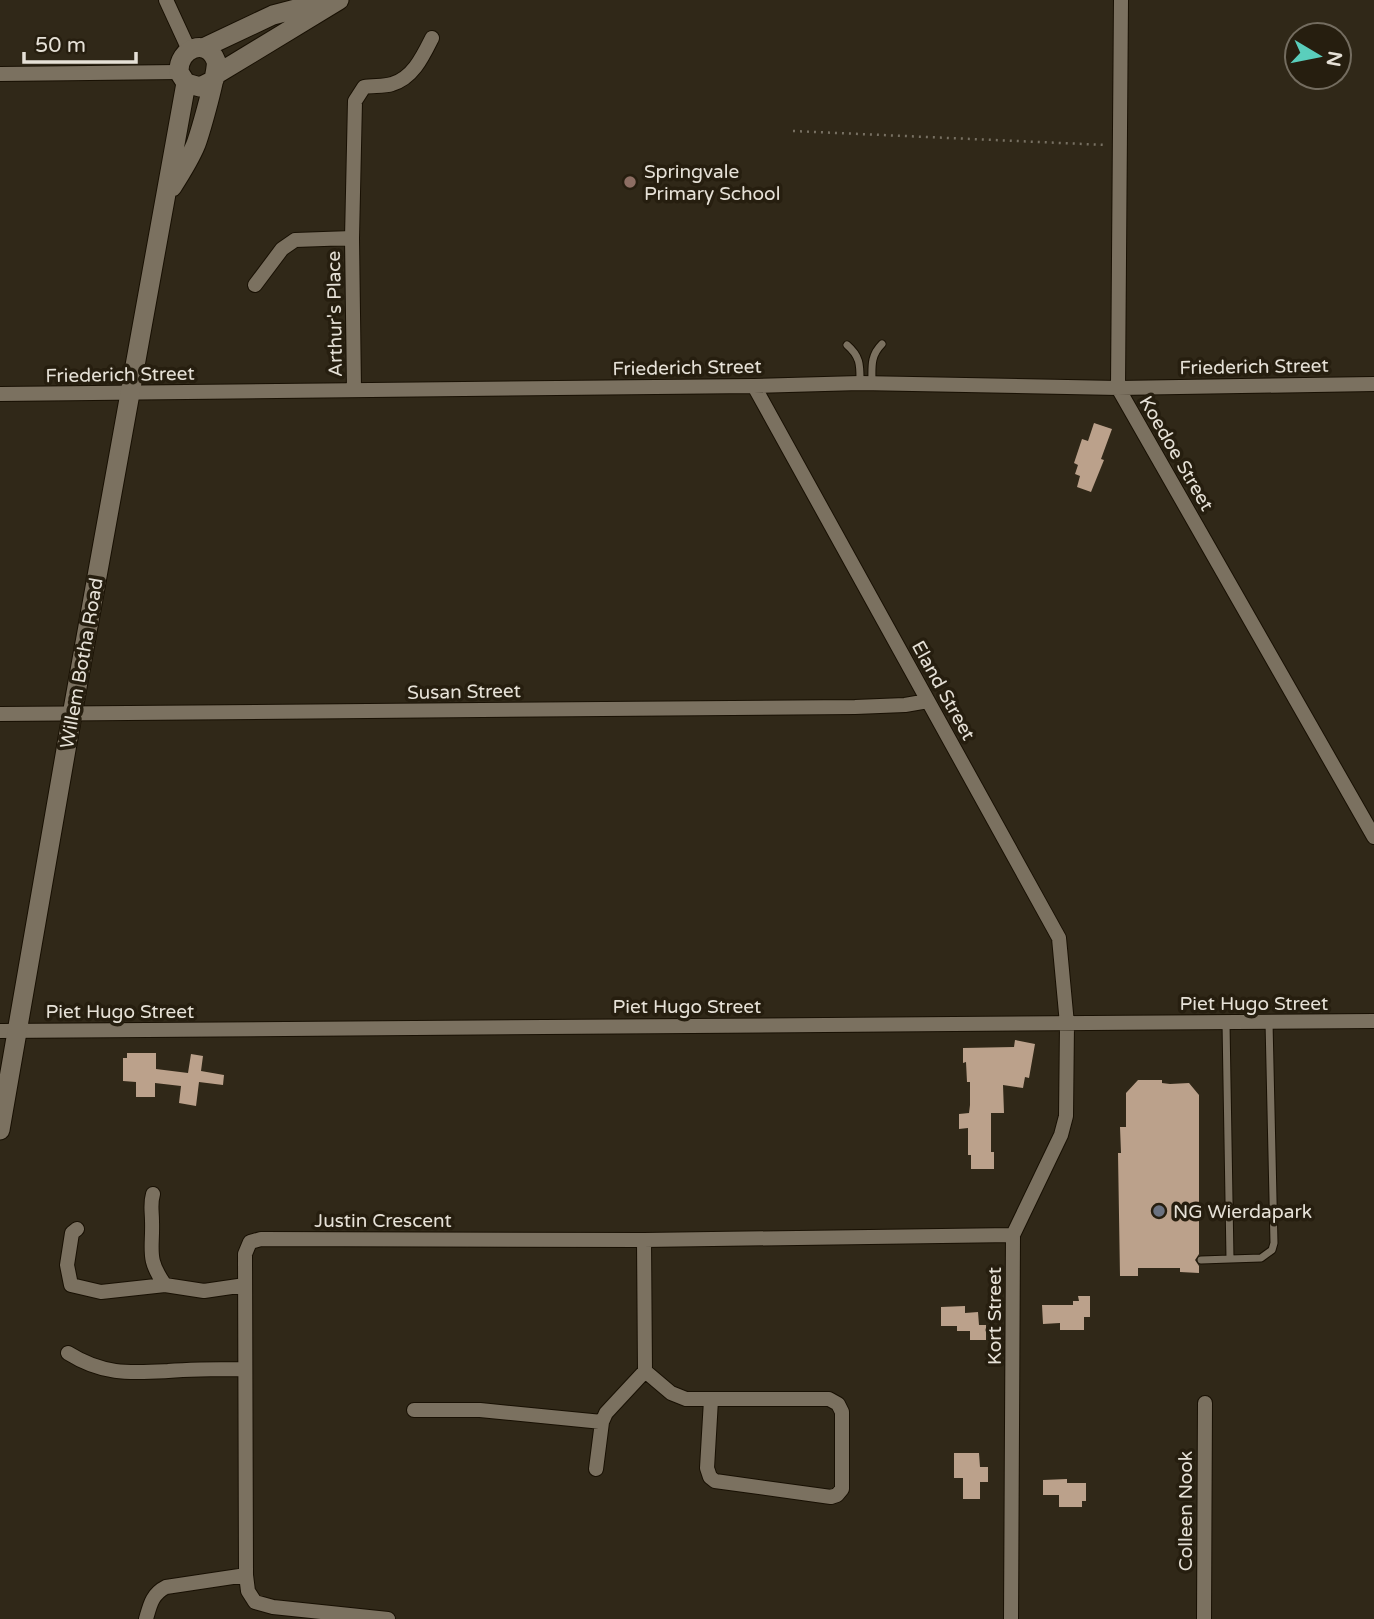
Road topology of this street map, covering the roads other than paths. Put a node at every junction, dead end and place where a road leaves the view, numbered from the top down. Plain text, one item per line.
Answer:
1 (166, 0) edge
2 (329, 0) edge
3 (339, 0) edge
4 (1121, 0) edge
5 (432, 38) dead end
6 (196, 49) junction
7 (0, 74) edge
8 (215, 77) junction
9 (182, 78) junction
10 (167, 197) junction
11 (352, 238) junction
12 (255, 285) dead end
13 (882, 344) dead end
14 (848, 345) dead end
15 (866, 383) junction
16 (1374, 384) edge
17 (754, 386) junction
18 (1118, 388) junction
19 (354, 390) junction
20 (0, 394) edge
21 (130, 394) junction
22 (928, 701) junction
23 (0, 714) edge
24 (72, 715) junction
25 (1374, 837) edge
26 (1374, 1021) edge
27 (1226, 1022) junction
28 (1269, 1022) junction
29 (1067, 1024) junction
30 (9, 1031) edge
31 (0, 1130) edge
32 (153, 1194) dead end
33 (77, 1229) dead end
34 (1013, 1236) junction
35 (643, 1240) junction
36 (1230, 1259) junction
37 (1201, 1260) dead end
38 (165, 1285) junction
39 (245, 1285) junction
40 (68, 1353) dead end
41 (245, 1369) junction
42 (645, 1371) junction
43 (710, 1399) junction
44 (1205, 1403) dead end
45 (414, 1410) dead end
46 (602, 1422) junction
47 (596, 1469) dead end
48 (246, 1575) junction
49 (146, 1619) edge
50 (388, 1619) edge
51 (1011, 1619) edge
52 (1204, 1619) edge

1 - 6 street
2 - 6 street
3 - 8 street
4 - 18 street, Koedoe Street
5 - 11 street, Arthur's Place
6 - 8 street
6 - 9 street
7 - 9 street
8 - 9 street
8 - 10 street, Willem Botha Road
9 - 10 street, Willem Botha Road
10 - 21 street, Willem Botha Road
11 - 12 street, Arthur's Place
11 - 19 street, Arthur's Place
13 - 15 lane
14 - 15 lane
15 - 17 street, Friederich Street
15 - 18 street, Friederich Street
16 - 18 street, Friederich Street
17 - 19 street, Friederich Street
17 - 22 street, Eland Street
18 - 25 street, Koedoe Street
19 - 21 street, Friederich Street
20 - 21 street, Friederich Street
21 - 24 street, Willem Botha Road
22 - 24 street, Susan Street
22 - 29 street, Eland Street
23 - 24 street, Susan Street
24 - 30 street, Willem Botha Road
26 - 28 street, Piet Hugo Street
27 - 28 street, Piet Hugo Street
27 - 29 street, Piet Hugo Street
27 - 36 lane
28 - 36 lane
29 - 30 street, Piet Hugo Street
29 - 34 street, Kort Street
30 - 31 street, Willem Botha Road
32 - 38 street
33 - 38 street
34 - 35 street, Justin Crescent
34 - 51 street, Kort Street
35 - 39 street, Justin Crescent
35 - 42 street
36 - 37 lane
38 - 39 street
39 - 41 street, Justin Crescent
40 - 41 street
41 - 48 street, Justin Crescent
42 - 43 street
42 - 46 street
43 - 43 street
44 - 52 street, Colleen Nook
45 - 46 street
46 - 47 street
48 - 49 street
48 - 50 street, Justin Crescent

